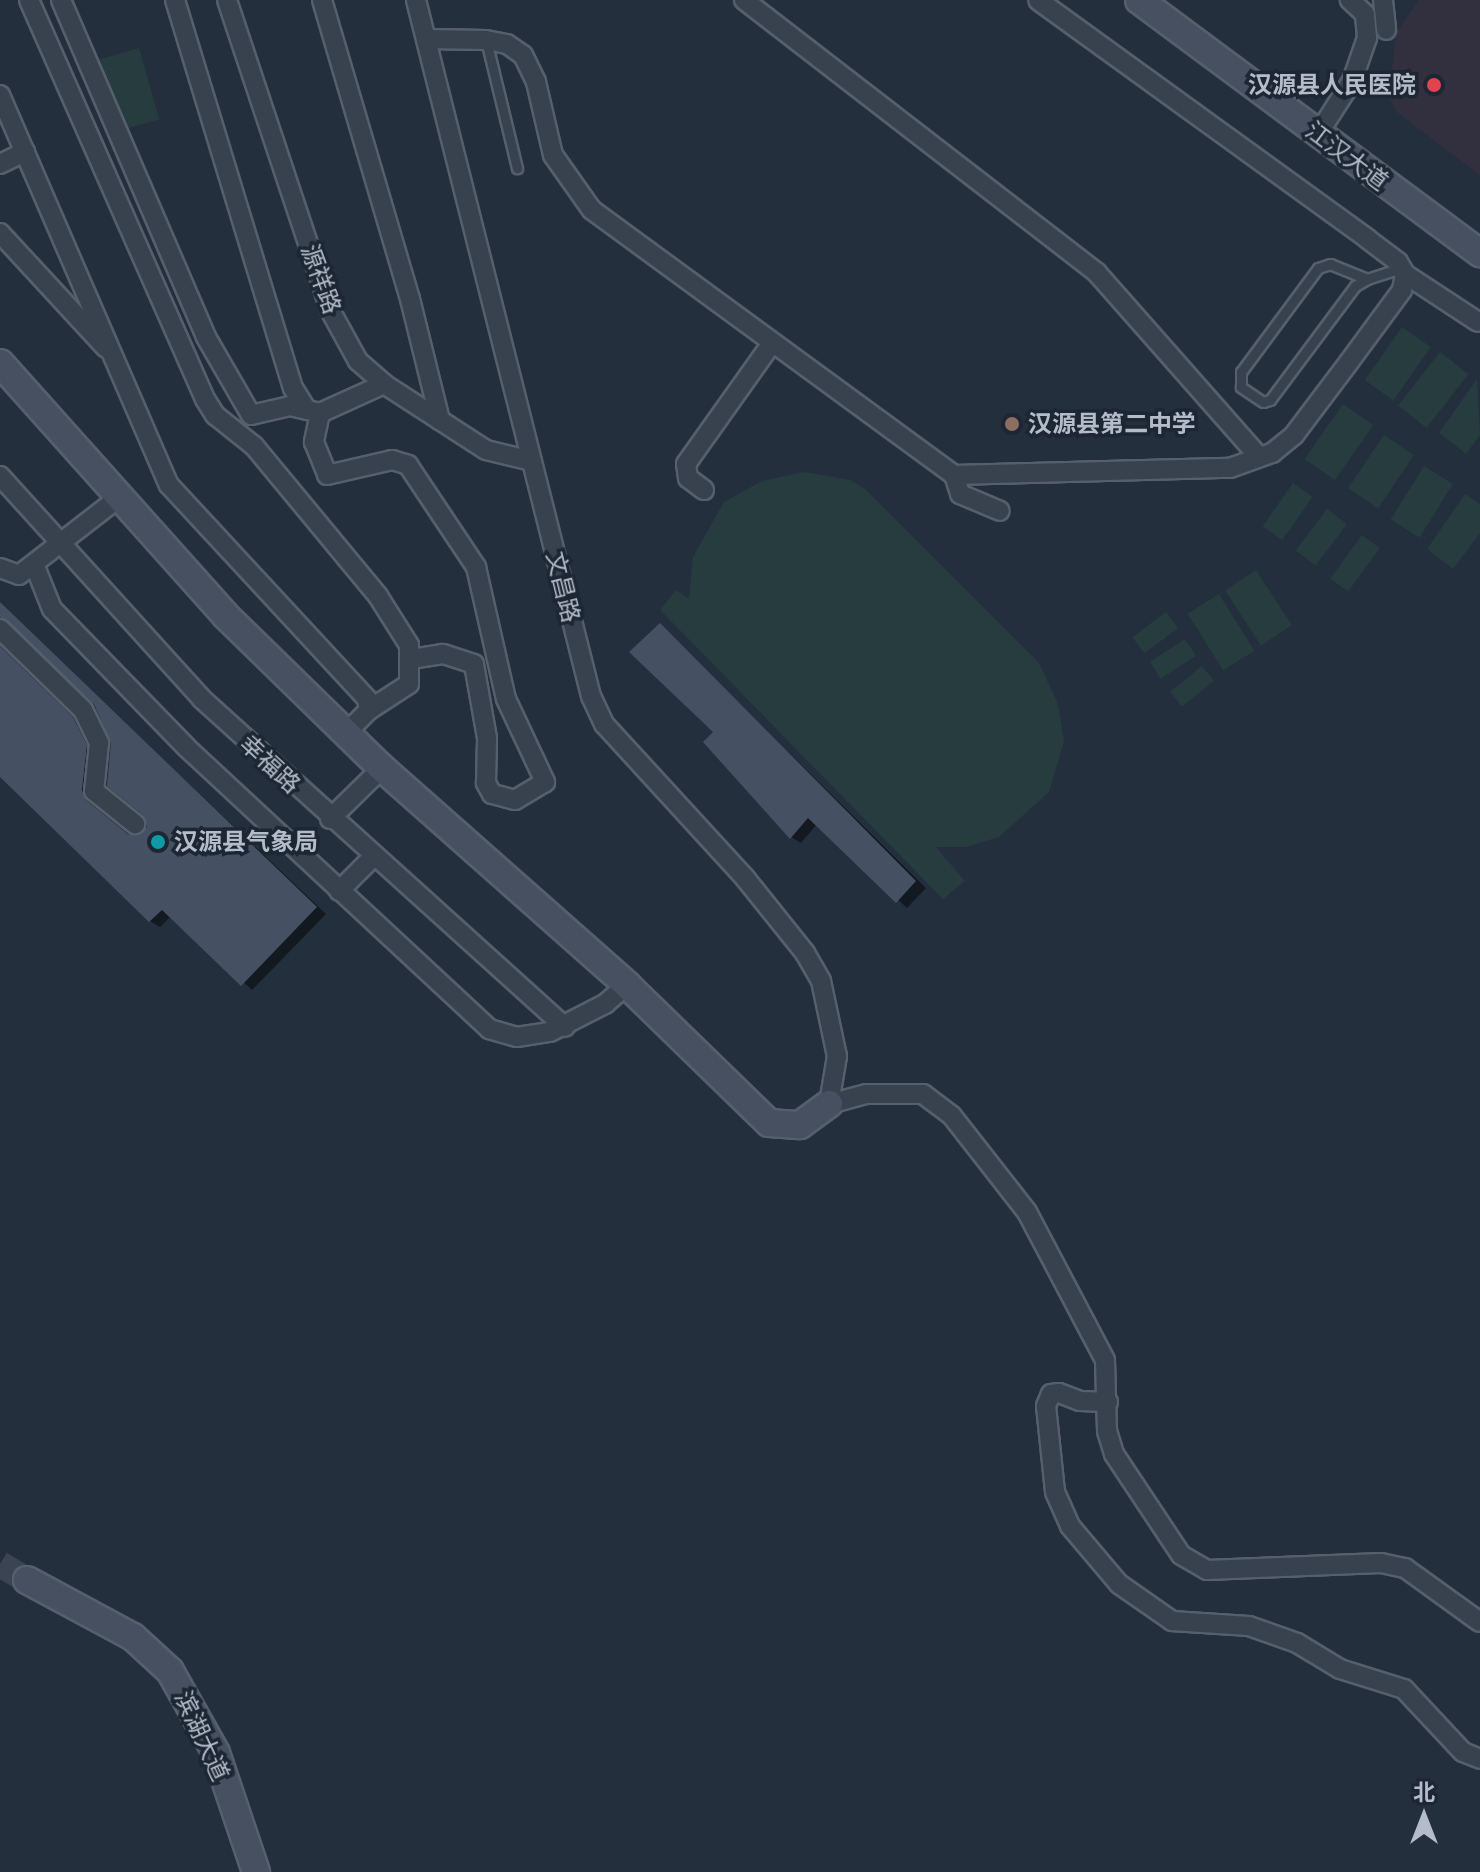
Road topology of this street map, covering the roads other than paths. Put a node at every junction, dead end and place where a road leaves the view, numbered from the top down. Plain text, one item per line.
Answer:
1 (29, 0) edge
2 (61, 0) edge
3 (175, 0) edge
4 (227, 0) edge
5 (322, 0) edge
6 (416, 0) edge
7 (744, 0) edge
8 (1038, 0) edge
9 (1139, 0) edge
10 (1350, 0) edge
11 (1383, 0) edge
12 (1386, 30) dead end
13 (426, 39) junction
14 (486, 40) junction
15 (0, 95) edge
16 (1318, 134) junction
17 (25, 152) junction
18 (0, 164) edge
19 (517, 168) dead end
20 (0, 233) edge
21 (1480, 253) edge
22 (1403, 271) junction
23 (1367, 279) junction
24 (1478, 322) dead end
25 (772, 343) junction
26 (115, 357) junction
27 (0, 363) edge
28 (384, 384) junction
29 (313, 411) junction
30 (440, 420) junction
31 (1259, 457) junction
32 (532, 461) junction
33 (954, 475) junction
34 (0, 476) edge
35 (704, 490) dead end
36 (117, 499) junction
37 (1000, 511) dead end
38 (62, 544) junction
39 (34, 564) junction
40 (0, 568) edge
41 (0, 629) edge
42 (410, 659) junction
43 (369, 710) junction
44 (345, 734) junction
45 (382, 768) junction
46 (330, 819) junction
47 (135, 824) dead end
48 (373, 857) junction
49 (339, 891) junction
50 (627, 985) junction
51 (565, 1027) junction
52 (829, 1104) junction
53 (1108, 1402) junction
54 (27, 1580) tunnel mouth
55 (1480, 1622) edge
56 (1480, 1759) edge
57 (256, 1872) edge

1 - 42 street
2 - 29 street
3 - 29 street
4 - 28 street, 源祥路
5 - 30 street
6 - 13 street, 文昌路
7 - 31 street
8 - 22 street
9 - 16 main road, 江汉大道
10 - 16 street
11 - 12 street
13 - 14 street
13 - 32 street, 文昌路
14 - 19 lane
14 - 25 street
15 - 17 street
16 - 21 main road, 江汉大道
17 - 18 street
17 - 26 street
20 - 26 street
22 - 23 lane
22 - 24 street
22 - 31 street
23 - 23 lane
25 - 33 street
25 - 35 street
26 - 43 street
27 - 36 main road
28 - 29 street
28 - 30 street, 源祥路
29 - 42 street
30 - 32 street, 源祥路
31 - 33 street
32 - 52 street, 文昌路
33 - 37 street
34 - 38 street, 幸福路
36 - 38 street
36 - 44 main road
38 - 39 street
38 - 46 street, 幸福路
39 - 40 street
39 - 49 street
41 - 47 street
42 - 43 street
43 - 44 street
44 - 45 main road
45 - 46 street
45 - 50 main road
46 - 48 street, 幸福路
48 - 49 street
48 - 51 street, 幸福路
49 - 51 street
50 - 51 street
50 - 52 main road
52 - 53 street
53 - 55 street
53 - 56 street
54 - 57 main road, 滨湖大道

